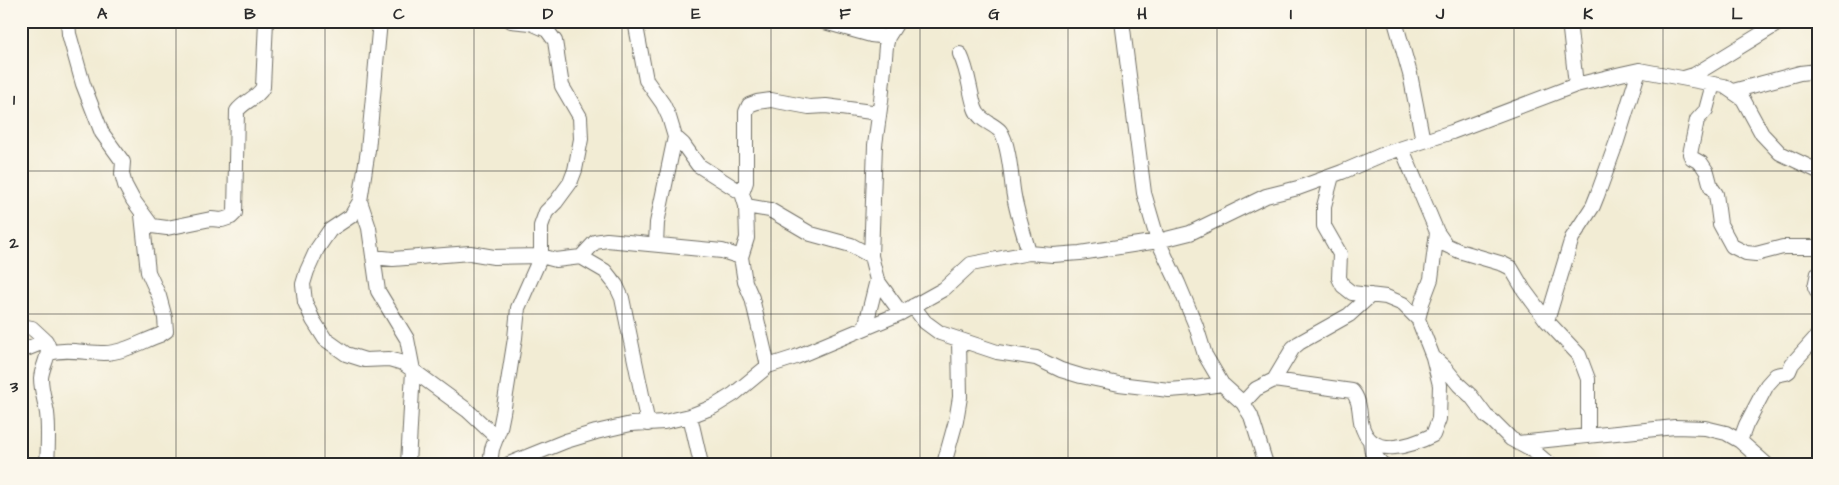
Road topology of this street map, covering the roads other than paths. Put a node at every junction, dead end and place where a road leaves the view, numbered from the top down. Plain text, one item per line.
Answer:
1 (68, 21) edge
2 (266, 21) edge
3 (380, 21) edge
4 (511, 21) edge
5 (635, 21) edge
6 (821, 21) edge
7 (898, 21) edge
8 (1122, 21) edge
9 (1395, 21) edge
10 (1569, 21) edge
11 (1782, 21) edge
12 (888, 37) junction
13 (960, 54) dead end
14 (1639, 70) junction
15 (1818, 71) edge
16 (1684, 78) junction
17 (1713, 84) junction
18 (1576, 85) junction
19 (1733, 91) junction
20 (880, 113) junction
21 (675, 137) junction
22 (1423, 141) junction
23 (1402, 149) junction
24 (1816, 173) edge
25 (1332, 176) junction
26 (744, 200) junction
27 (360, 201) junction
28 (142, 213) junction
29 (1437, 232) junction
30 (1158, 241) junction
31 (656, 244) junction
32 (1818, 247) edge
33 (1029, 253) junction
34 (541, 256) junction
35 (871, 256) junction
36 (373, 257) junction
37 (581, 257) junction
38 (741, 257) junction
39 (1818, 273) edge
40 (877, 280) junction
41 (1818, 293) edge
42 (1371, 295) junction
43 (907, 309) junction
44 (1418, 319) junction
45 (1547, 321) junction
46 (21, 326) edge
47 (864, 328) junction
48 (1818, 335) edge
49 (959, 340) junction
50 (47, 347) junction
51 (21, 351) edge
52 (1433, 357) junction
53 (768, 366) junction
54 (413, 370) junction
55 (1274, 380) junction
56 (1222, 384) junction
57 (1243, 403) junction
58 (690, 416) junction
59 (648, 424) junction
60 (1588, 436) junction
61 (496, 437) junction
62 (1370, 440) junction
63 (1740, 441) junction
64 (1518, 443) junction
65 (47, 464) edge
66 (408, 464) edge
67 (490, 464) edge
68 (509, 464) edge
69 (701, 464) edge
70 (944, 464) edge
71 (1266, 464) edge
72 (1382, 464) edge
73 (1549, 464) edge
74 (1766, 464) edge

1 - 28 street
2 - 28 street
3 - 27 street
4 - 34 street
5 - 21 street
6 - 12 street
7 - 12 street
8 - 30 street
9 - 22 street
10 - 18 street
11 - 16 street
12 - 20 street
13 - 33 street
14 - 16 street
14 - 18 street
14 - 45 street
15 - 19 street
16 - 17 street
17 - 19 street
17 - 32 street
18 - 22 street
19 - 24 street
20 - 26 street
20 - 35 street
21 - 26 street
21 - 31 street
22 - 23 street
23 - 25 street
23 - 29 street
25 - 30 street
25 - 42 street
26 - 35 street
26 - 38 street
27 - 36 street
27 - 54 street
28 - 50 street
29 - 44 street
29 - 45 street
30 - 33 street
30 - 56 street
31 - 37 street
31 - 38 street
33 - 43 street
34 - 36 street
34 - 37 street
34 - 61 street
35 - 40 street
36 - 54 street
37 - 59 street
38 - 53 street
39 - 41 street
40 - 43 street
40 - 47 street
42 - 44 street
42 - 55 street
43 - 47 street
43 - 49 street
44 - 52 street
45 - 60 street
46 - 50 street
47 - 53 street
48 - 63 street
49 - 56 street
49 - 70 street
50 - 51 street
50 - 65 street
52 - 62 street
52 - 64 street
53 - 58 street
54 - 61 street
54 - 66 street
55 - 57 street
55 - 62 street
56 - 57 street
57 - 71 street
58 - 59 street
58 - 69 street
59 - 68 street
60 - 63 street
60 - 64 street
61 - 67 street
62 - 72 street
63 - 74 street
64 - 73 street

